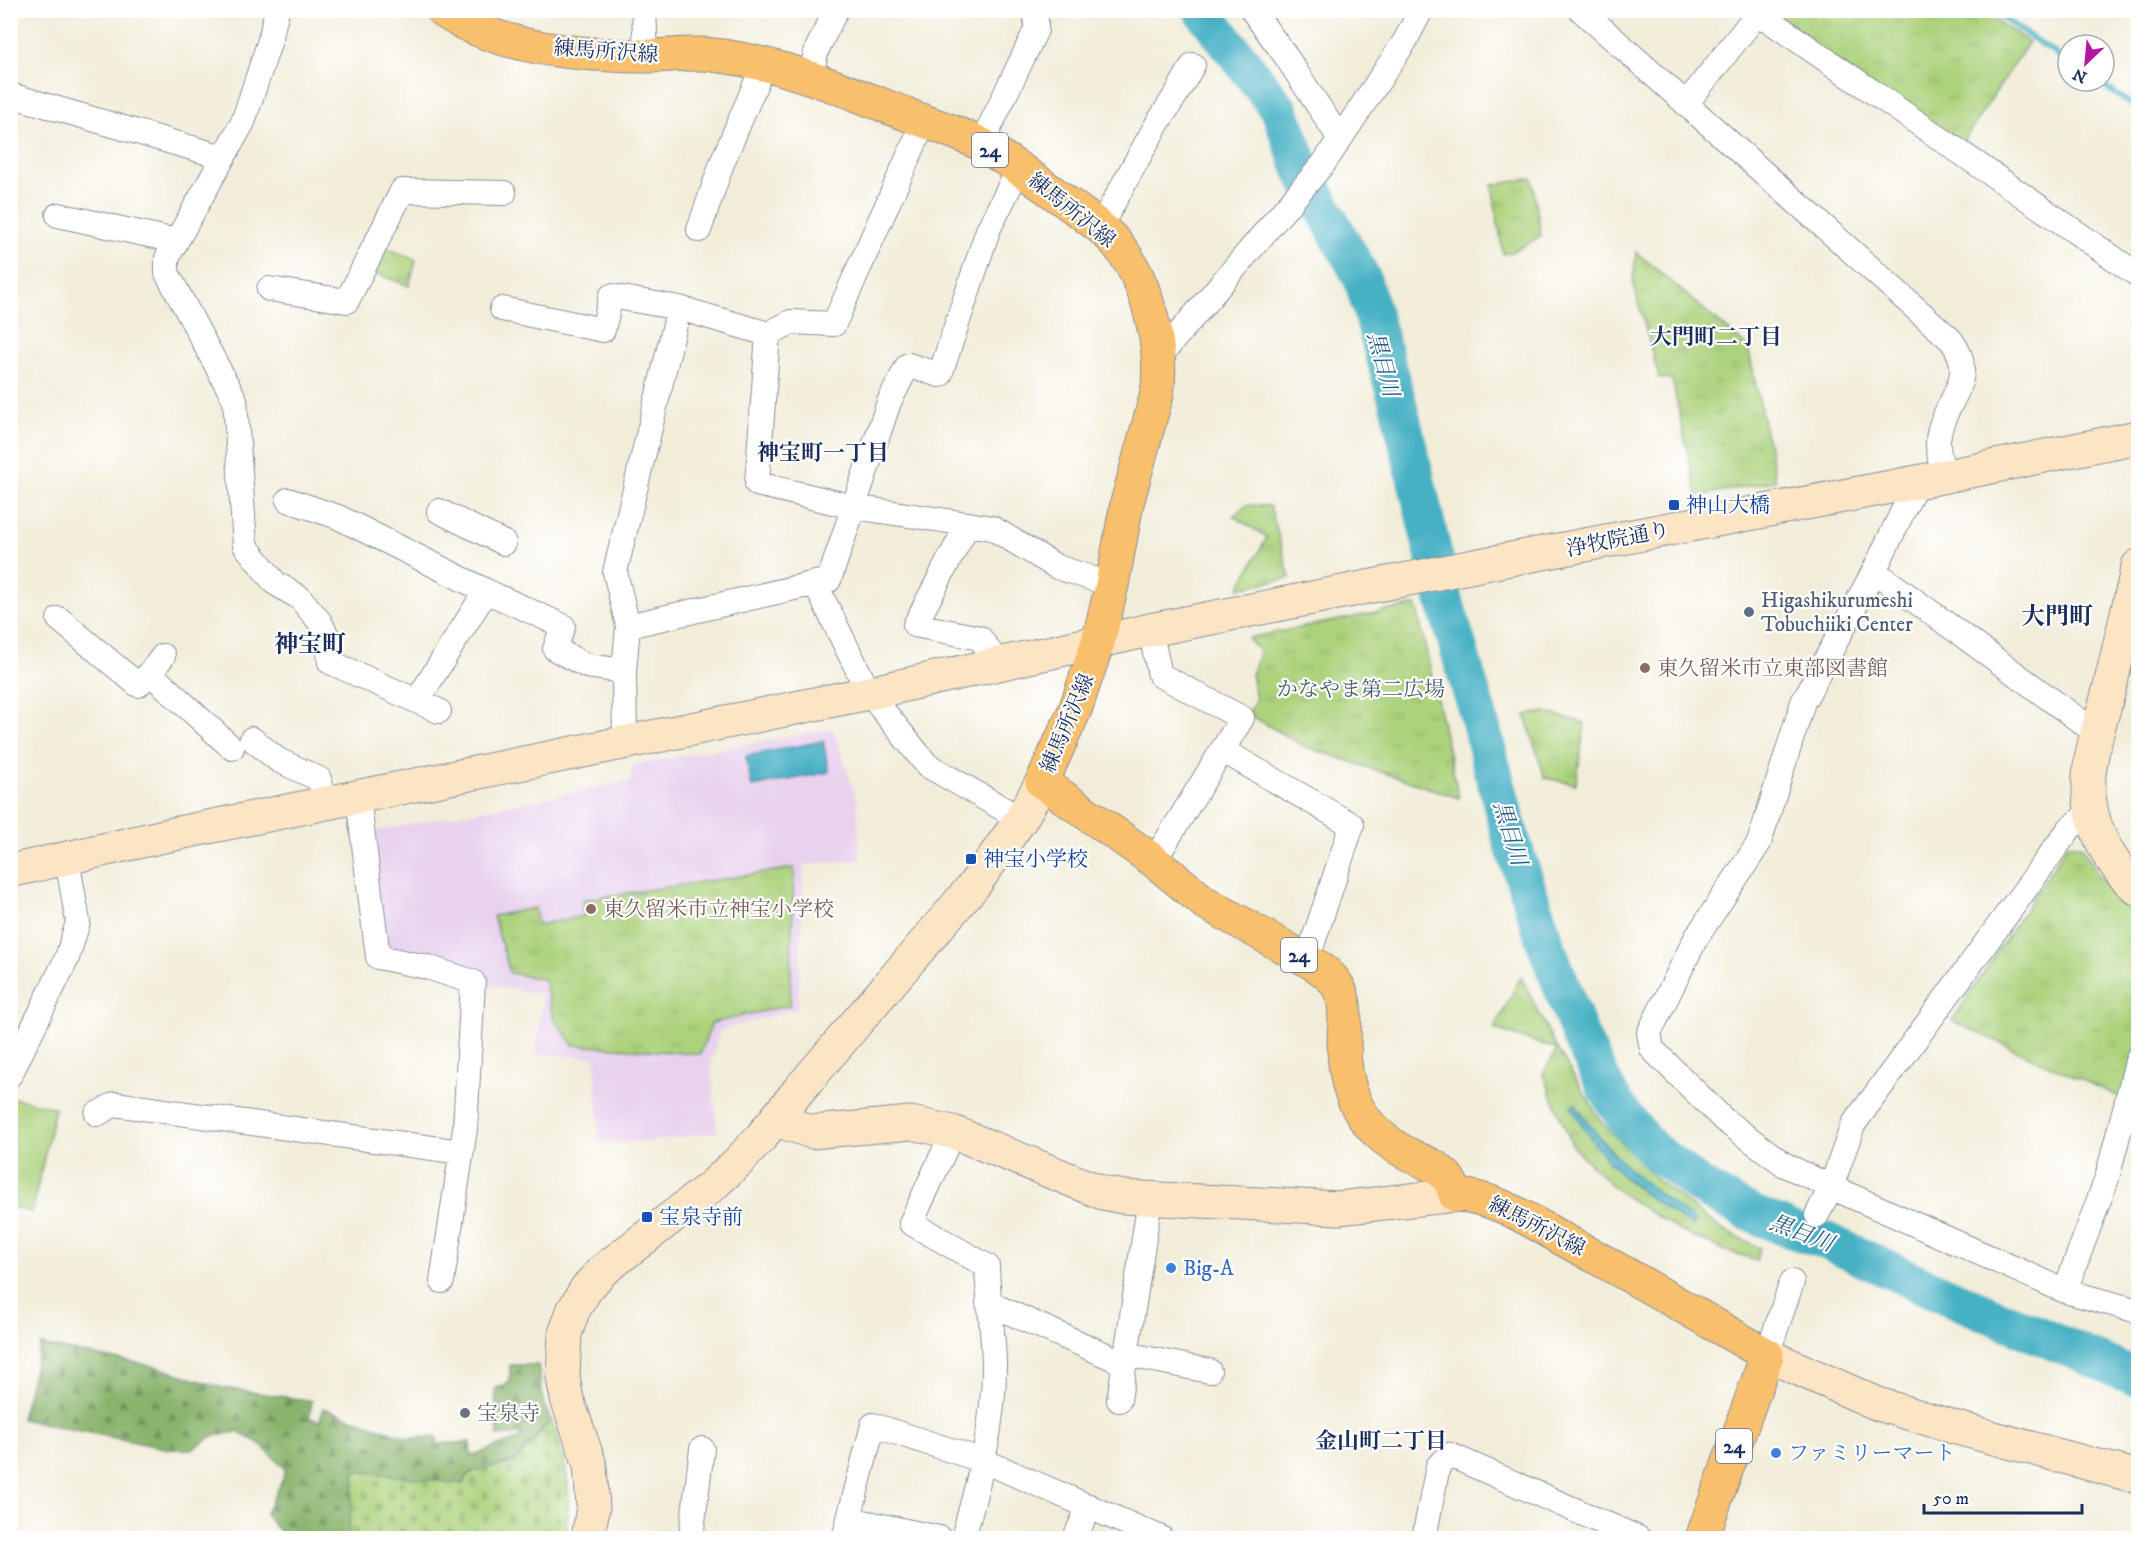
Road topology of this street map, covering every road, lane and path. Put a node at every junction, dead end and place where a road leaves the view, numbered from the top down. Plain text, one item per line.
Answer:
1 (276, 10) edge
2 (442, 10) edge
3 (644, 10) edge
4 (836, 10) edge
5 (1036, 10) edge
6 (1252, 10) edge
7 (1421, 10) edge
8 (1581, 10) edge
9 (1755, 12) edge
10 (646, 56) junction
11 (764, 64) junction
12 (1193, 65) dead end
13 (810, 77) junction
14 (10, 95) edge
15 (1686, 104) junction
16 (924, 122) junction
17 (1340, 139) junction
18 (981, 145) junction
19 (223, 157) junction
20 (1019, 168) junction
21 (504, 193) dead end
22 (58, 215) dead end
23 (1100, 227) junction
24 (699, 230) dead end
25 (176, 241) junction
26 (2139, 275) edge
27 (269, 289) dead end
28 (679, 308) junction
29 (502, 309) dead end
30 (768, 334) junction
31 (1160, 357) junction
32 (2139, 437) edge
33 (1930, 480) junction
34 (288, 500) dead end
35 (854, 507) junction
36 (439, 511) dead end
37 (968, 524) junction
38 (504, 543) dead end
39 (2139, 566) edge
40 (1874, 571) junction
41 (815, 583) junction
42 (1113, 585) junction
43 (486, 591) junction
44 (59, 619) dead end
45 (628, 626) junction
46 (1150, 630) junction
47 (1098, 642) junction
48 (998, 663) junction
49 (624, 671) junction
50 (869, 693) junction
51 (417, 701) junction
52 (439, 711) dead end
53 (2098, 734) junction
54 (625, 741) junction
55 (1222, 750) junction
56 (1042, 782) junction
57 (358, 796) junction
58 (326, 803) junction
59 (2091, 812) junction
60 (1021, 819) junction
61 (67, 859) junction
62 (1154, 861) junction
63 (10, 871) edge
64 (2139, 889) edge
65 (1307, 960) junction
66 (2139, 1059) edge
67 (10, 1075) edge
68 (97, 1114) dead end
69 (779, 1117) junction
70 (953, 1132) junction
71 (461, 1152) junction
72 (1831, 1187) junction
73 (1455, 1195) junction
74 (1150, 1199) junction
75 (1817, 1215) dead end
76 (442, 1281) dead end
77 (1792, 1282) dead end
78 (2065, 1291) junction
79 (988, 1303) junction
80 (2139, 1311) edge
81 (1767, 1354) junction
82 (1124, 1358) junction
83 (1209, 1371) dead end
84 (1119, 1400) dead end
85 (702, 1449) dead end
86 (984, 1461) junction
87 (2139, 1477) edge
88 (1089, 1506) junction
89 (847, 1529) edge
90 (588, 1539) edge
91 (691, 1539) edge
92 (939, 1539) edge
93 (963, 1539) edge
94 (1075, 1539) edge
95 (1161, 1539) edge
96 (1424, 1539) edge
97 (1638, 1539) edge
98 (1702, 1539) edge

1 - 19 street
2 - 10 main road, 練馬所沢線 / 24
3 - 10 street
4 - 13 street
5 - 18 street
6 - 17 street
7 - 17 street
8 - 15 street
9 - 15 street
9 - 26 street
10 - 11 main road, 練馬所沢線 / 24
11 - 13 main road, 練馬所沢線 / 24
11 - 24 street
12 - 23 street
13 - 16 main road, 練馬所沢線 / 24
14 - 19 street
15 - 33 street
16 - 18 main road, 練馬所沢線 / 24
16 - 30 street
17 - 31 street
18 - 20 main road, 練馬所沢線 / 24
19 - 25 street
20 - 23 main road, 練馬所沢線 / 24
20 - 35 street
21 - 27 street
22 - 25 street
23 - 31 main road, 練馬所沢線 / 24
25 - 51 street
28 - 29 street
28 - 30 street
28 - 45 street
30 - 35 street
31 - 42 main road, 練馬所沢線 / 24
32 - 33 street, 浄牧院通り
33 - 40 street
33 - 46 street, 浄牧院通り
34 - 43 street
35 - 37 street
35 - 41 street
36 - 38 street
37 - 42 street
37 - 48 street
39 - 53 street
40 - 53 street
40 - 72 street
41 - 45 street
41 - 50 street
42 - 47 main road, 練馬所沢線 / 24
43 - 49 street
43 - 51 street
44 - 58 street
45 - 49 street
46 - 47 street, 浄牧院通り
46 - 55 street
47 - 48 street, 浄牧院通り
47 - 56 main road, 練馬所沢線 / 24
48 - 50 street, 浄牧院通り
49 - 54 street
50 - 54 street, 浄牧院通り
50 - 60 street
51 - 52 street
53 - 59 street
54 - 57 street, 浄牧院通り
55 - 62 street
55 - 65 street
56 - 60 street
56 - 62 main road, 練馬所沢線 / 24
57 - 58 street, 浄牧院通り
57 - 71 street
58 - 61 street, 浄牧院通り
59 - 64 street
59 - 72 street
60 - 69 street
61 - 63 street, 浄牧院通り
61 - 67 street
62 - 65 main road, 練馬所沢線 / 24
65 - 73 main road, 練馬所沢線 / 24
66 - 78 street
68 - 71 street
69 - 70 street
69 - 90 street
70 - 74 street
70 - 79 street
71 - 76 street
72 - 75 street
72 - 78 street
73 - 74 street
73 - 81 main road, 練馬所沢線
74 - 82 street
77 - 81 street
78 - 80 street
79 - 82 street
79 - 86 street
81 - 87 street
81 - 98 main road, 24
82 - 83 street
82 - 84 street
85 - 91 street
86 - 88 street
86 - 89 street
86 - 93 street
88 - 94 street
88 - 95 street
89 - 92 street
96 - 97 street

